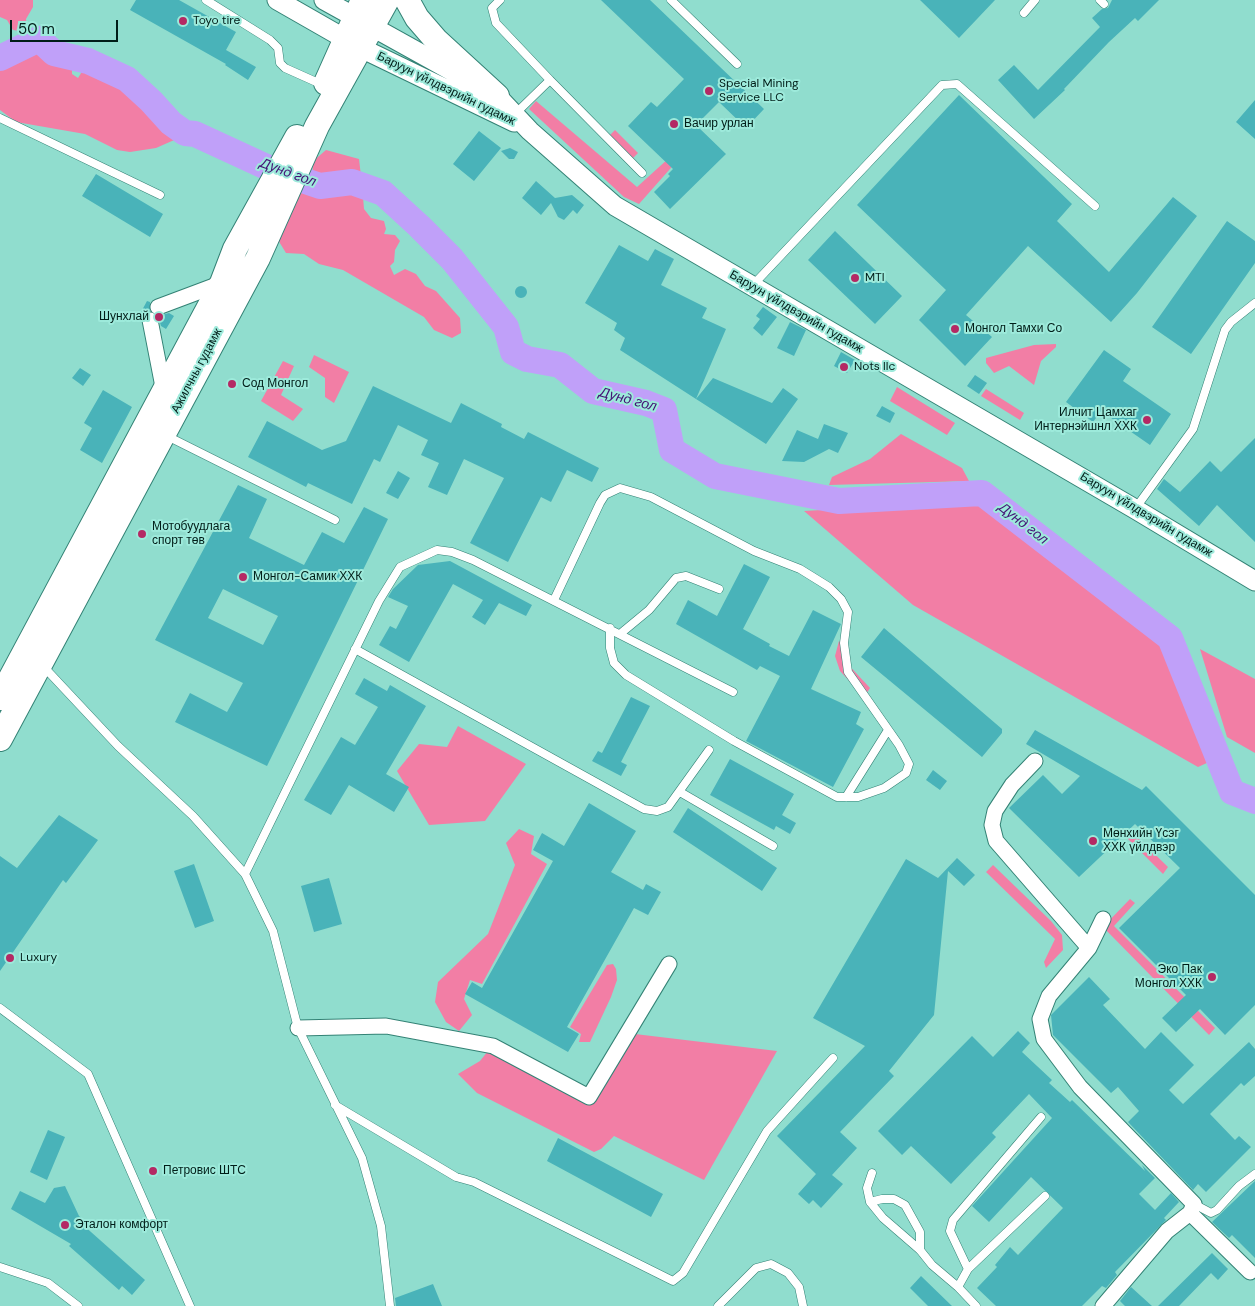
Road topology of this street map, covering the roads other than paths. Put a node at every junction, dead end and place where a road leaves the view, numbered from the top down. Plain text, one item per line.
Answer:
1 (206, 0) edge
2 (276, 0) edge
3 (324, 0) edge
4 (387, 0) edge
5 (407, 0) edge
6 (488, 0) edge
7 (500, 0) edge
8 (671, 0) edge
9 (1035, 0) edge
10 (492, 8) junction
11 (1024, 13) dead end
12 (364, 15) edge
13 (353, 44) junction
14 (737, 64) dead end
15 (550, 80) junction
16 (324, 86) junction
17 (497, 96) junction
18 (515, 114) junction
19 (0, 118) edge
20 (314, 119) junction
21 (530, 131) junction
22 (642, 173) dead end
23 (160, 195) dead end
24 (1095, 206) dead end
25 (222, 283) junction
26 (751, 286) junction
27 (1255, 303) edge
28 (164, 392) junction
29 (162, 434) junction
30 (1135, 508) junction
31 (335, 520) dead end
32 (1255, 581) edge
33 (719, 589) dead end
34 (554, 600) junction
35 (610, 628) junction
36 (620, 634) junction
37 (355, 649) junction
38 (40, 663) junction
39 (732, 692) dead end
40 (0, 698) edge
41 (888, 730) junction
42 (0, 739) edge
43 (708, 750) dead end
44 (1035, 761) dead end
45 (680, 792) junction
46 (846, 797) junction
47 (773, 846) dead end
48 (245, 874) junction
49 (1103, 919) dead end
50 (1089, 948) junction
51 (669, 964) dead end
52 (0, 1008) edge
53 (298, 1028) junction
54 (832, 1058) dead end
55 (333, 1104) junction
56 (1041, 1117) dead end
57 (872, 1173) dead end
58 (1255, 1174) edge
59 (1045, 1196) dead end
60 (870, 1202) junction
61 (1192, 1209) junction
62 (920, 1250) junction
63 (0, 1267) edge
64 (968, 1269) junction
65 (1250, 1272) dead end
66 (958, 1287) junction
67 (78, 1306) edge
68 (190, 1306) edge
69 (390, 1306) edge
70 (718, 1306) edge
71 (803, 1306) edge
72 (976, 1306) edge
73 (1103, 1306) edge

1 - 16 lane
2 - 13 street, Баруун үйлдвэрийн гудамж
3 - 12 street, Баруун үйлдвэрийн гудамж
4 - 12 main road, Ажилчны гудамж
5 - 17 main road
6 - 10 lane
7 - 10 lane
8 - 14 lane
9 - 11 lane
10 - 15 lane
12 - 13 main road, Ажилчны гудамж
12 - 17 street, Баруун үйлдвэрийн гудамж
13 - 16 main road, Ажилчны гудамж
13 - 20 main road, Ажилчны гудамж
13 - 21 street, Баруун үйлдвэрийн гудамж
15 - 18 lane
15 - 22 lane
16 - 20 main road, Ажилчны гудамж
17 - 18 street, Баруун үйлдвэрийн гудамж
18 - 21 street, Баруун үйлдвэрийн гудамж
19 - 23 lane
20 - 25 main road, Ажилчны гудамж
20 - 29 main road, Ажилчны гудамж
21 - 26 street, Баруун үйлдвэрийн гудамж
24 - 26 lane
25 - 28 main road, Ажилчны гудамж
25 - 28 street
26 - 30 street, Баруун үйлдвэрийн гудамж
27 - 30 lane
28 - 40 main road, Ажилчны гудамж
29 - 31 lane
29 - 38 main road, Ажилчны гудамж
30 - 32 street, Баруун үйлдвэрийн гудамж
33 - 36 lane
34 - 35 lane
34 - 37 lane
34 - 41 lane
35 - 36 lane
35 - 46 lane
36 - 39 lane
37 - 45 lane
37 - 48 lane
38 - 42 main road, Ажилчны гудамж
38 - 48 lane
41 - 46 lane
41 - 46 lane
43 - 45 lane
44 - 50 street
45 - 47 lane
48 - 53 lane
49 - 50 street
50 - 61 street
51 - 53 street
52 - 68 lane
53 - 55 lane
54 - 55 lane
55 - 69 lane
56 - 64 lane
57 - 60 lane
58 - 61 lane
59 - 64 lane
60 - 62 lane
60 - 62 lane
61 - 65 street
61 - 73 street
62 - 66 lane
63 - 67 lane
64 - 66 lane
66 - 72 lane
70 - 71 lane

